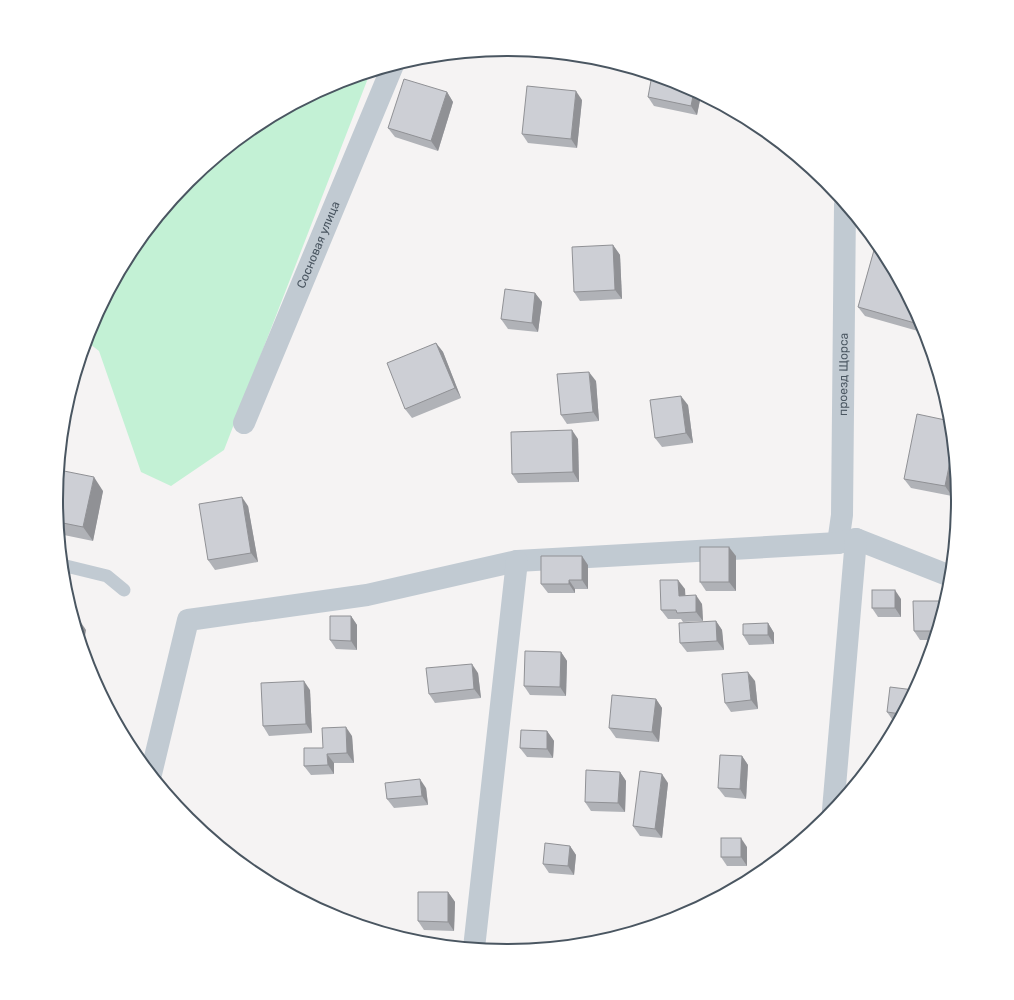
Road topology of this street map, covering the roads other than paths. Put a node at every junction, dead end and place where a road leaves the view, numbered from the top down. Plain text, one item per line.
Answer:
1 (391, 71) edge
2 (845, 212) edge
3 (244, 423) dead end
4 (847, 541) junction
5 (517, 561) junction
6 (68, 567) edge
7 (944, 574) edge
8 (124, 590) dead end
9 (153, 767) edge
10 (833, 801) edge
11 (475, 943) edge

1 - 3 street, Сосновая улица
2 - 4 street, проезд Щорса
4 - 5 street
4 - 7 street
4 - 10 street, проезд Щорса
5 - 9 street
5 - 11 street
6 - 8 lane

